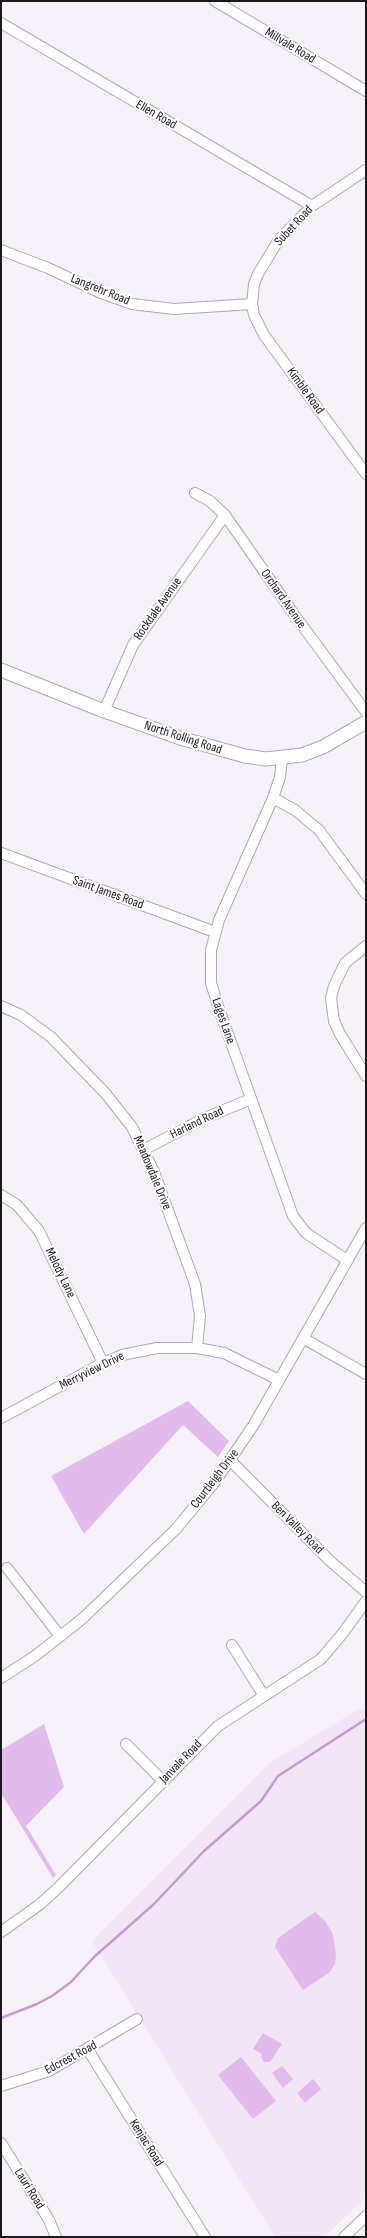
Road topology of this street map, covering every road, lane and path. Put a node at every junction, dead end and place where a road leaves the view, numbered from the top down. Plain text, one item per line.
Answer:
1 (215, 1) edge
2 (1, 23) edge
3 (366, 91) edge
4 (366, 170) edge
5 (312, 206) junction
6 (1, 250) edge
7 (252, 304) junction
8 (366, 474) edge
9 (195, 492) dead end
10 (225, 515) junction
11 (1, 670) edge
12 (104, 711) junction
13 (366, 712) edge
14 (366, 722) edge
15 (282, 759) junction
16 (273, 798) junction
17 (1, 853) edge
18 (366, 894) edge
19 (215, 932) junction
20 (366, 946) edge
21 (2, 1010) edge
22 (366, 1076) edge
23 (251, 1099) junction
24 (144, 1149) junction
25 (1, 1195) edge
26 (366, 1228) edge
27 (347, 1260) junction
28 (303, 1338) junction
29 (197, 1348) junction
30 (104, 1363) junction
31 (366, 1374) edge
32 (280, 1380) junction
33 (1, 1418) edge
34 (231, 1461) junction
35 (7, 1568) dead end
36 (366, 1592) edge
37 (366, 1601) edge
38 (60, 1636) junction
39 (232, 1645) dead end
40 (1, 1678) edge
41 (264, 1696) junction
42 (126, 1744) dead end
43 (163, 1780) junction
44 (1, 1932) edge
45 (137, 2019) dead end
46 (88, 2050) junction
47 (1, 2086) edge
48 (1, 2143) edge
49 (366, 2216) edge
50 (56, 2237) edge
51 (205, 2237) edge
52 (344, 2237) edge

1 - 3 street, Millvale Road
2 - 5 street, Ellen Road
4 - 5 street, Subet Road
5 - 7 street, Subet Road
6 - 7 street, Langrehr Road
7 - 8 street, Kimble Road
9 - 10 street, Orchard Avenue
10 - 12 street, Rockdale Avenue
10 - 13 street, Orchard Avenue
11 - 12 main road, North Rolling Road
12 - 15 main road, North Rolling Road
14 - 15 main road, North Rolling Road
15 - 16 street, Lages Lane
16 - 18 street
16 - 19 street, Lages Lane
17 - 19 street, Saint James Road
19 - 23 street, Lages Lane
20 - 22 street
21 - 24 street, Meadowdale Drive
23 - 24 street, Harland Road
23 - 27 street, Lages Lane
24 - 29 street, Meadowdale Drive
25 - 30 street, Melody Lane
26 - 27 street, Courtleigh Drive
27 - 28 street, Courtleigh Drive
28 - 31 street
28 - 32 street, Courtleigh Drive
29 - 30 street, Merryview Drive
29 - 32 street, Merryview Drive
30 - 33 street, Merryview Drive
32 - 34 street, Courtleigh Drive
34 - 36 street, Ben Valley Road
34 - 38 street, Courtleigh Drive
35 - 38 street
37 - 41 street, Janvale Road
38 - 40 street, Courtleigh Drive
39 - 41 street
41 - 43 street, Janvale Road
42 - 43 street
43 - 44 street, Janvale Road
45 - 46 street, Edcrest Road
46 - 47 street, Edcrest Road
46 - 51 street, Kenjac Road
48 - 50 street, Lauri Road
49 - 52 street

